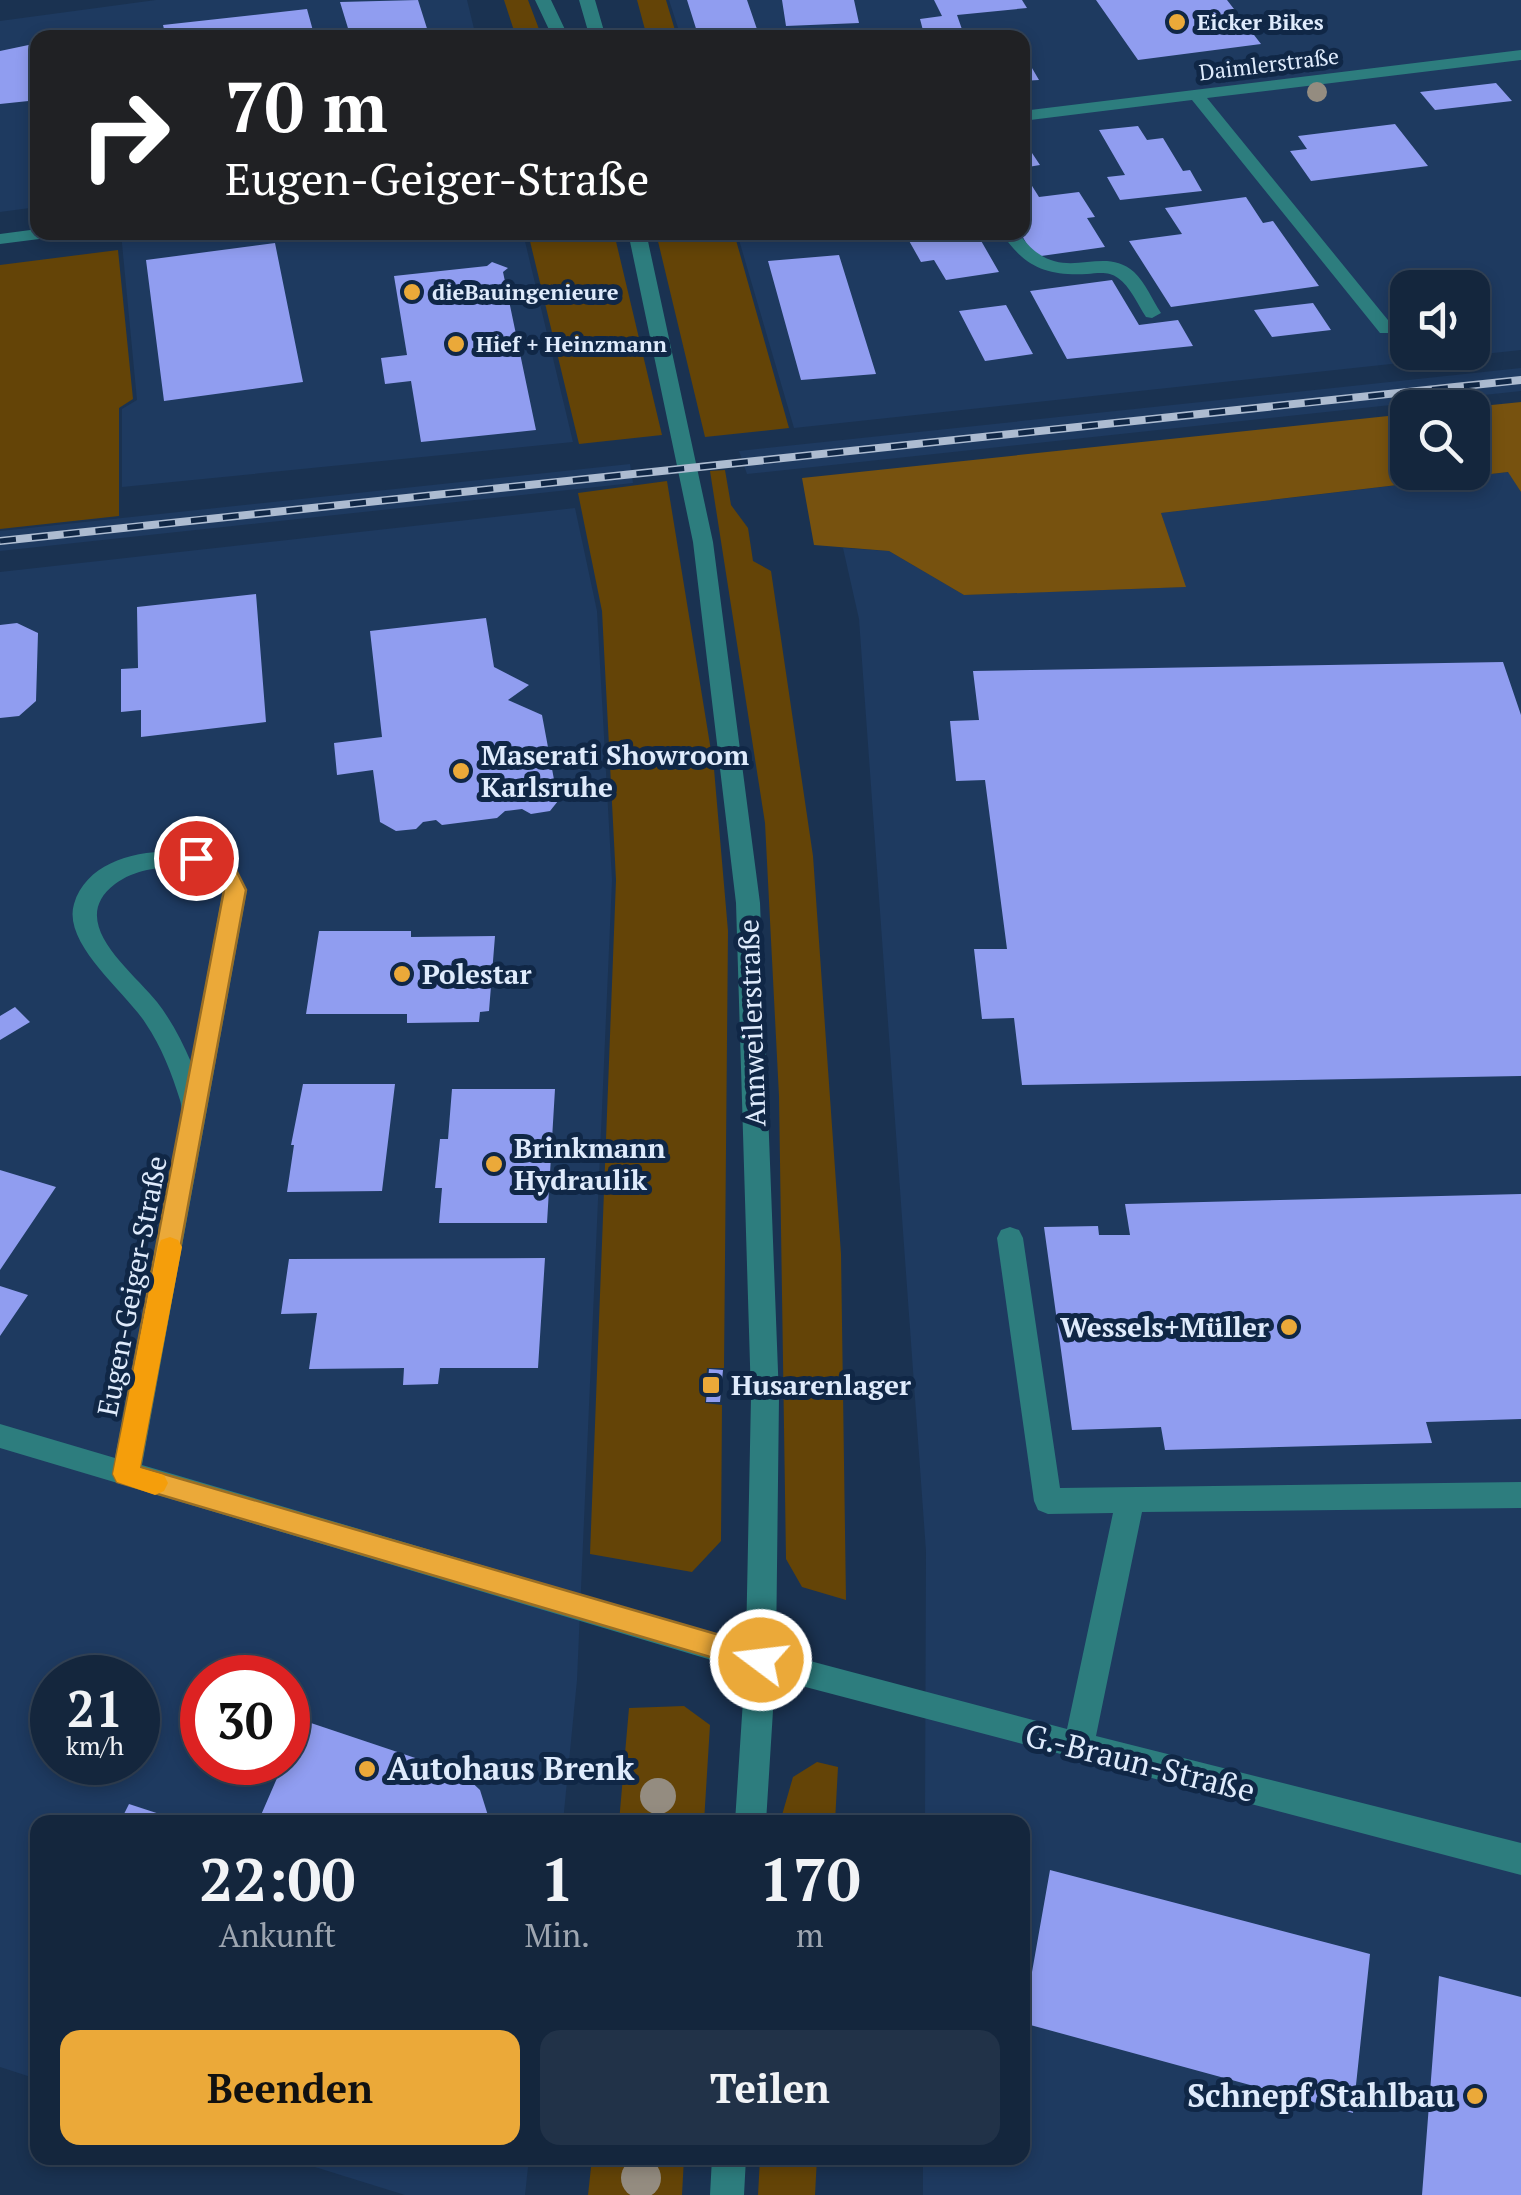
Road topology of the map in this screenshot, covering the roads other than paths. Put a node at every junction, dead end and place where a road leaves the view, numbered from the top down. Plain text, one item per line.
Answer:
1 (543, 0) edge
2 (587, 0) edge
3 (557, 30) edge
4 (596, 30) edge
5 (1521, 54) edge
6 (1196, 96) junction
7 (1030, 115) edge
8 (30, 235) edge
9 (0, 239) edge
10 (639, 240) edge
11 (1013, 240) edge
12 (1152, 313) dead end
13 (1386, 330) dead end
14 (196, 1108) junction
15 (1010, 1238) dead end
16 (0, 1436) edge
17 (126, 1474) junction
18 (1521, 1494) edge
19 (1130, 1499) junction
20 (761, 1660) junction
21 (1078, 1747) junction
22 (750, 1815) edge
23 (1521, 1859) edge
24 (729, 2165) edge
25 (727, 2195) edge

1 - 3 street
2 - 4 street
5 - 6 street, Daimlerstraße
6 - 7 street, Daimlerstraße
6 - 13 street
8 - 9 street
10 - 20 street, Annweilerstraße
11 - 12 street
14 - 14 street, Eugen-Geiger-Straße
14 - 17 street, Eugen-Geiger-Straße
15 - 19 street
16 - 17 street, G.-Braun-Straße
17 - 20 street, G.-Braun-Straße
18 - 19 street
19 - 21 street
20 - 21 street, G.-Braun-Straße
20 - 22 street, Annweilerstraße
21 - 23 street, G.-Braun-Straße
24 - 25 street

